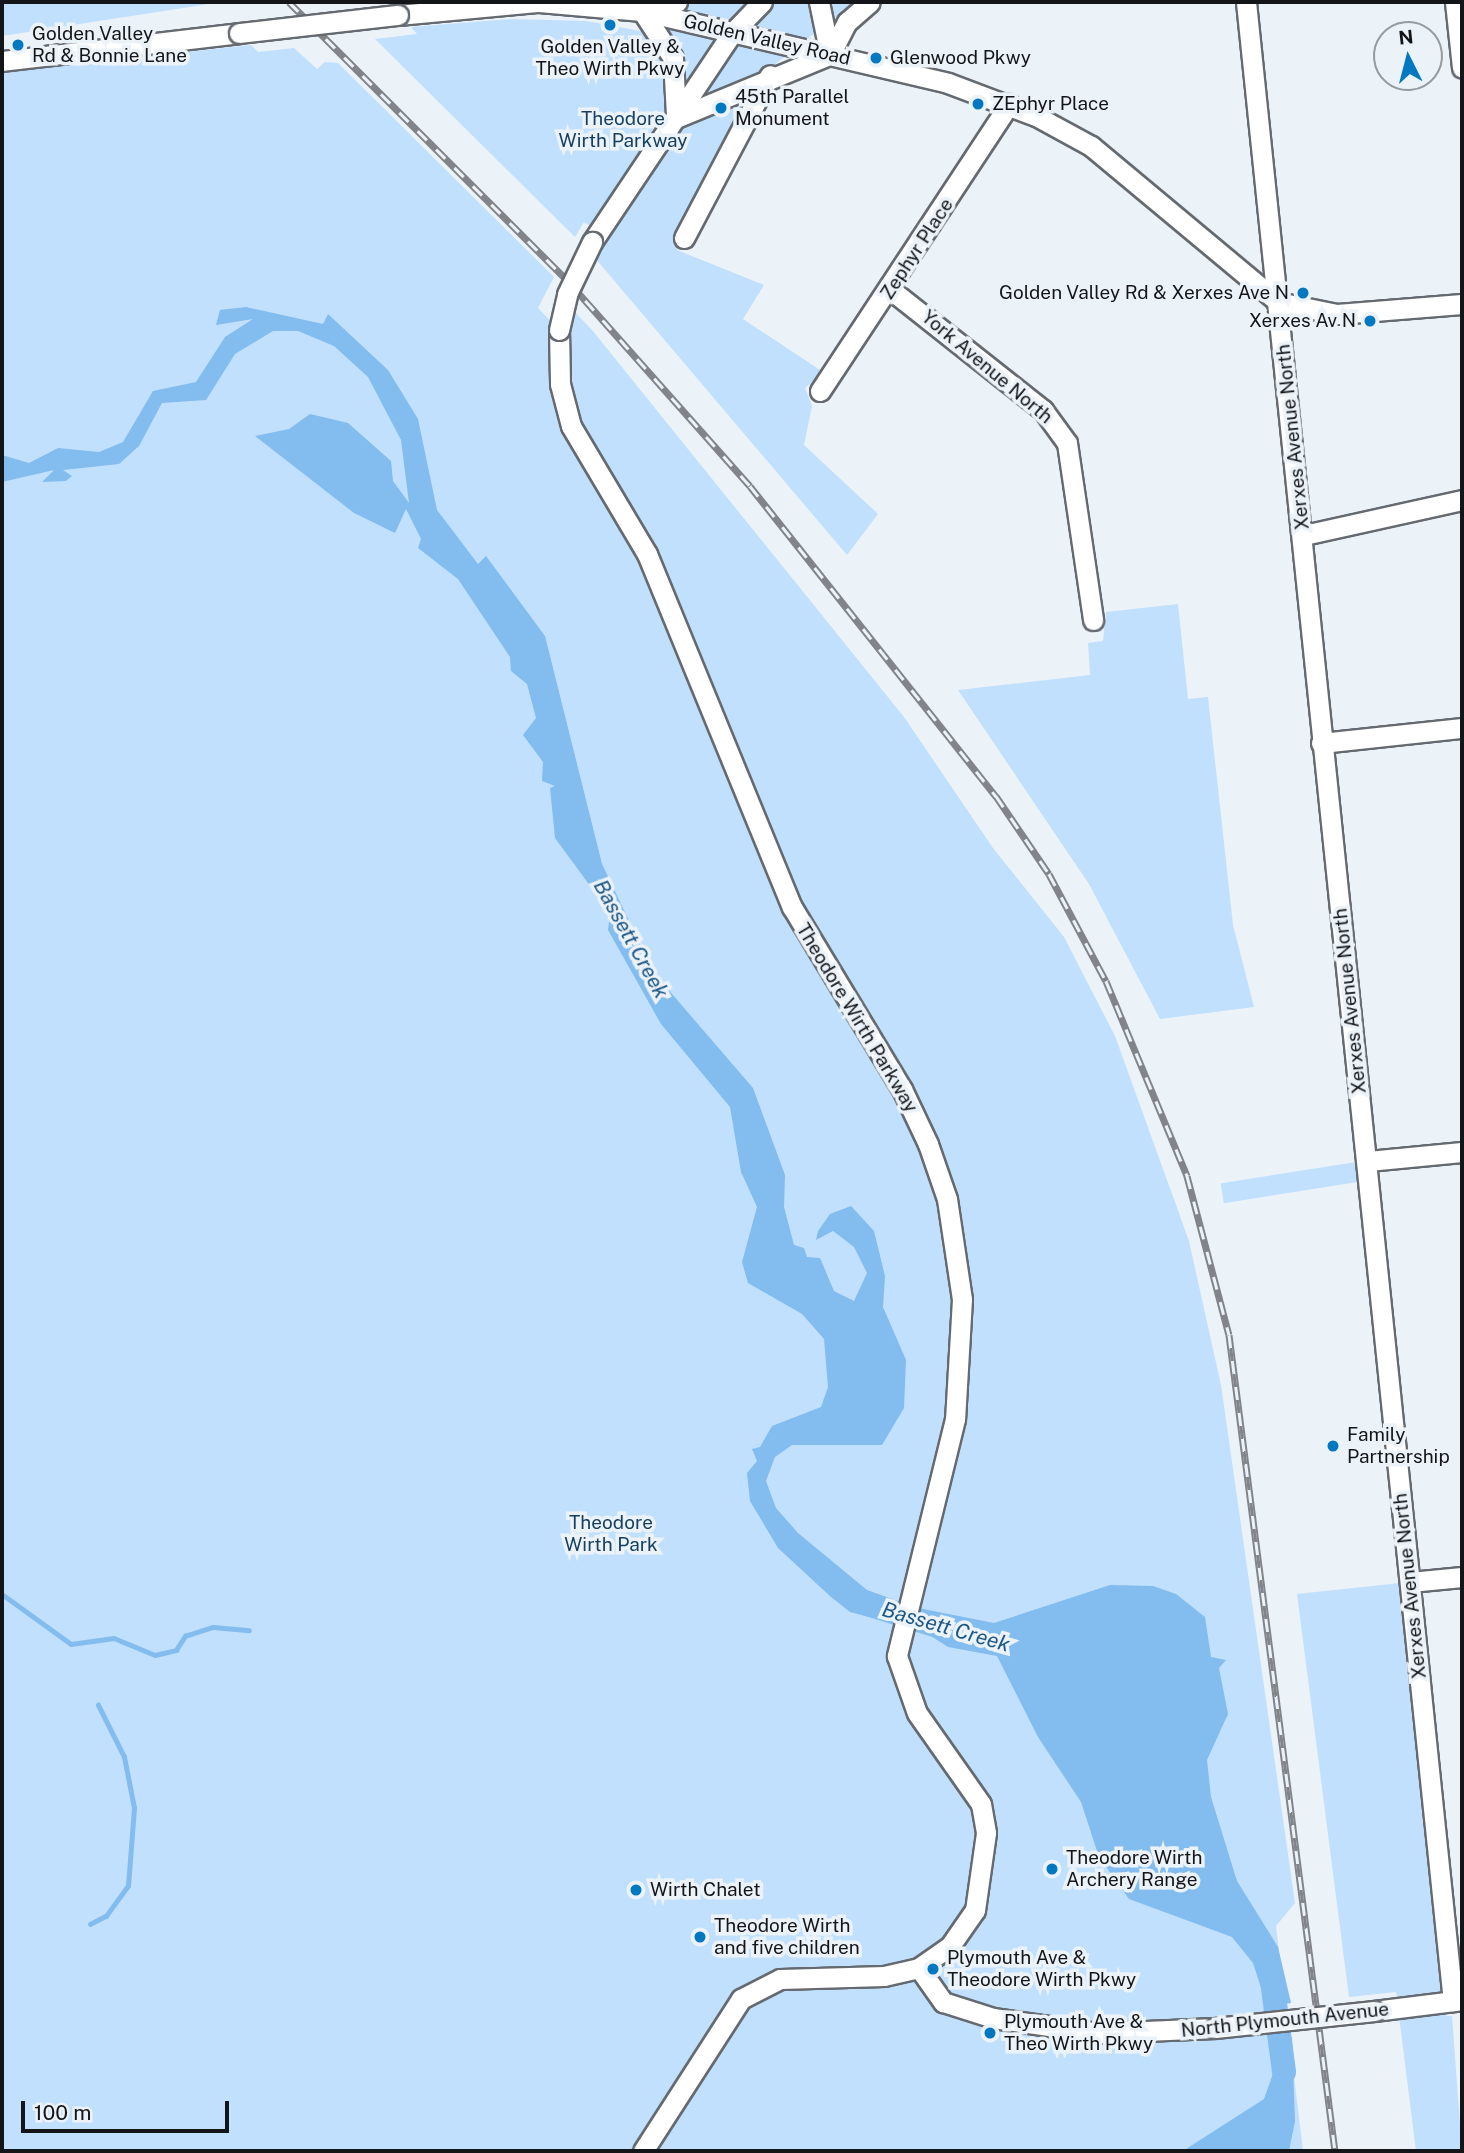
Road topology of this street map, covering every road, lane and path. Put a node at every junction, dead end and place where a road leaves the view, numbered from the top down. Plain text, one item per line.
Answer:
1 (677, 2) edge
2 (762, 2) edge
3 (819, 2) edge
4 (870, 2) edge
5 (1245, 2) edge
6 (1455, 2) edge
7 (642, 11) junction
8 (732, 33) junction
9 (830, 55) junction
10 (2, 61) edge
11 (1462, 68) edge
12 (770, 75) junction
13 (1009, 104) junction
14 (675, 118) junction
15 (684, 238) dead end
16 (891, 290) junction
17 (1278, 302) junction
18 (1462, 304) edge
19 (820, 391) dead end
20 (1462, 500) edge
21 (1304, 535) junction
22 (1093, 620) dead end
23 (1462, 729) edge
24 (1321, 743) junction
25 (1462, 1152) edge
26 (1368, 1161) junction
27 (1462, 1577) edge
28 (1410, 1582) junction
29 (919, 1968) junction
30 (1458, 2000) edge
31 (643, 2151) edge

1 - 7 street
2 - 8 street, Theodore Wirth Parkway
3 - 9 street
4 - 9 street
5 - 17 street, Xerxes Avenue North
6 - 11 street
7 - 8 street, Golden Valley Road
7 - 10 street, Golden Valley Road, bridge
7 - 14 street
8 - 9 street, Golden Valley Road
8 - 14 street, Theodore Wirth Parkway
9 - 12 street
9 - 13 street, Golden Valley Road
12 - 14 street
12 - 15 street
13 - 16 street, Zephyr Place
13 - 17 street, Golden Valley Road
14 - 29 street, Theodore Wirth Parkway, bridge
16 - 19 street, Zephyr Place
16 - 22 street, York Avenue North
17 - 18 street, Golden Valley Road
17 - 21 street, Xerxes Avenue North
20 - 21 street
21 - 24 street, Xerxes Avenue North
23 - 24 street
24 - 26 street, Xerxes Avenue North
25 - 26 street
26 - 28 street, Xerxes Avenue North
27 - 28 street
28 - 30 street, Xerxes Avenue North
29 - 30 street, North Plymouth Avenue, bridge
29 - 31 street, Theodore Wirth Parkway

